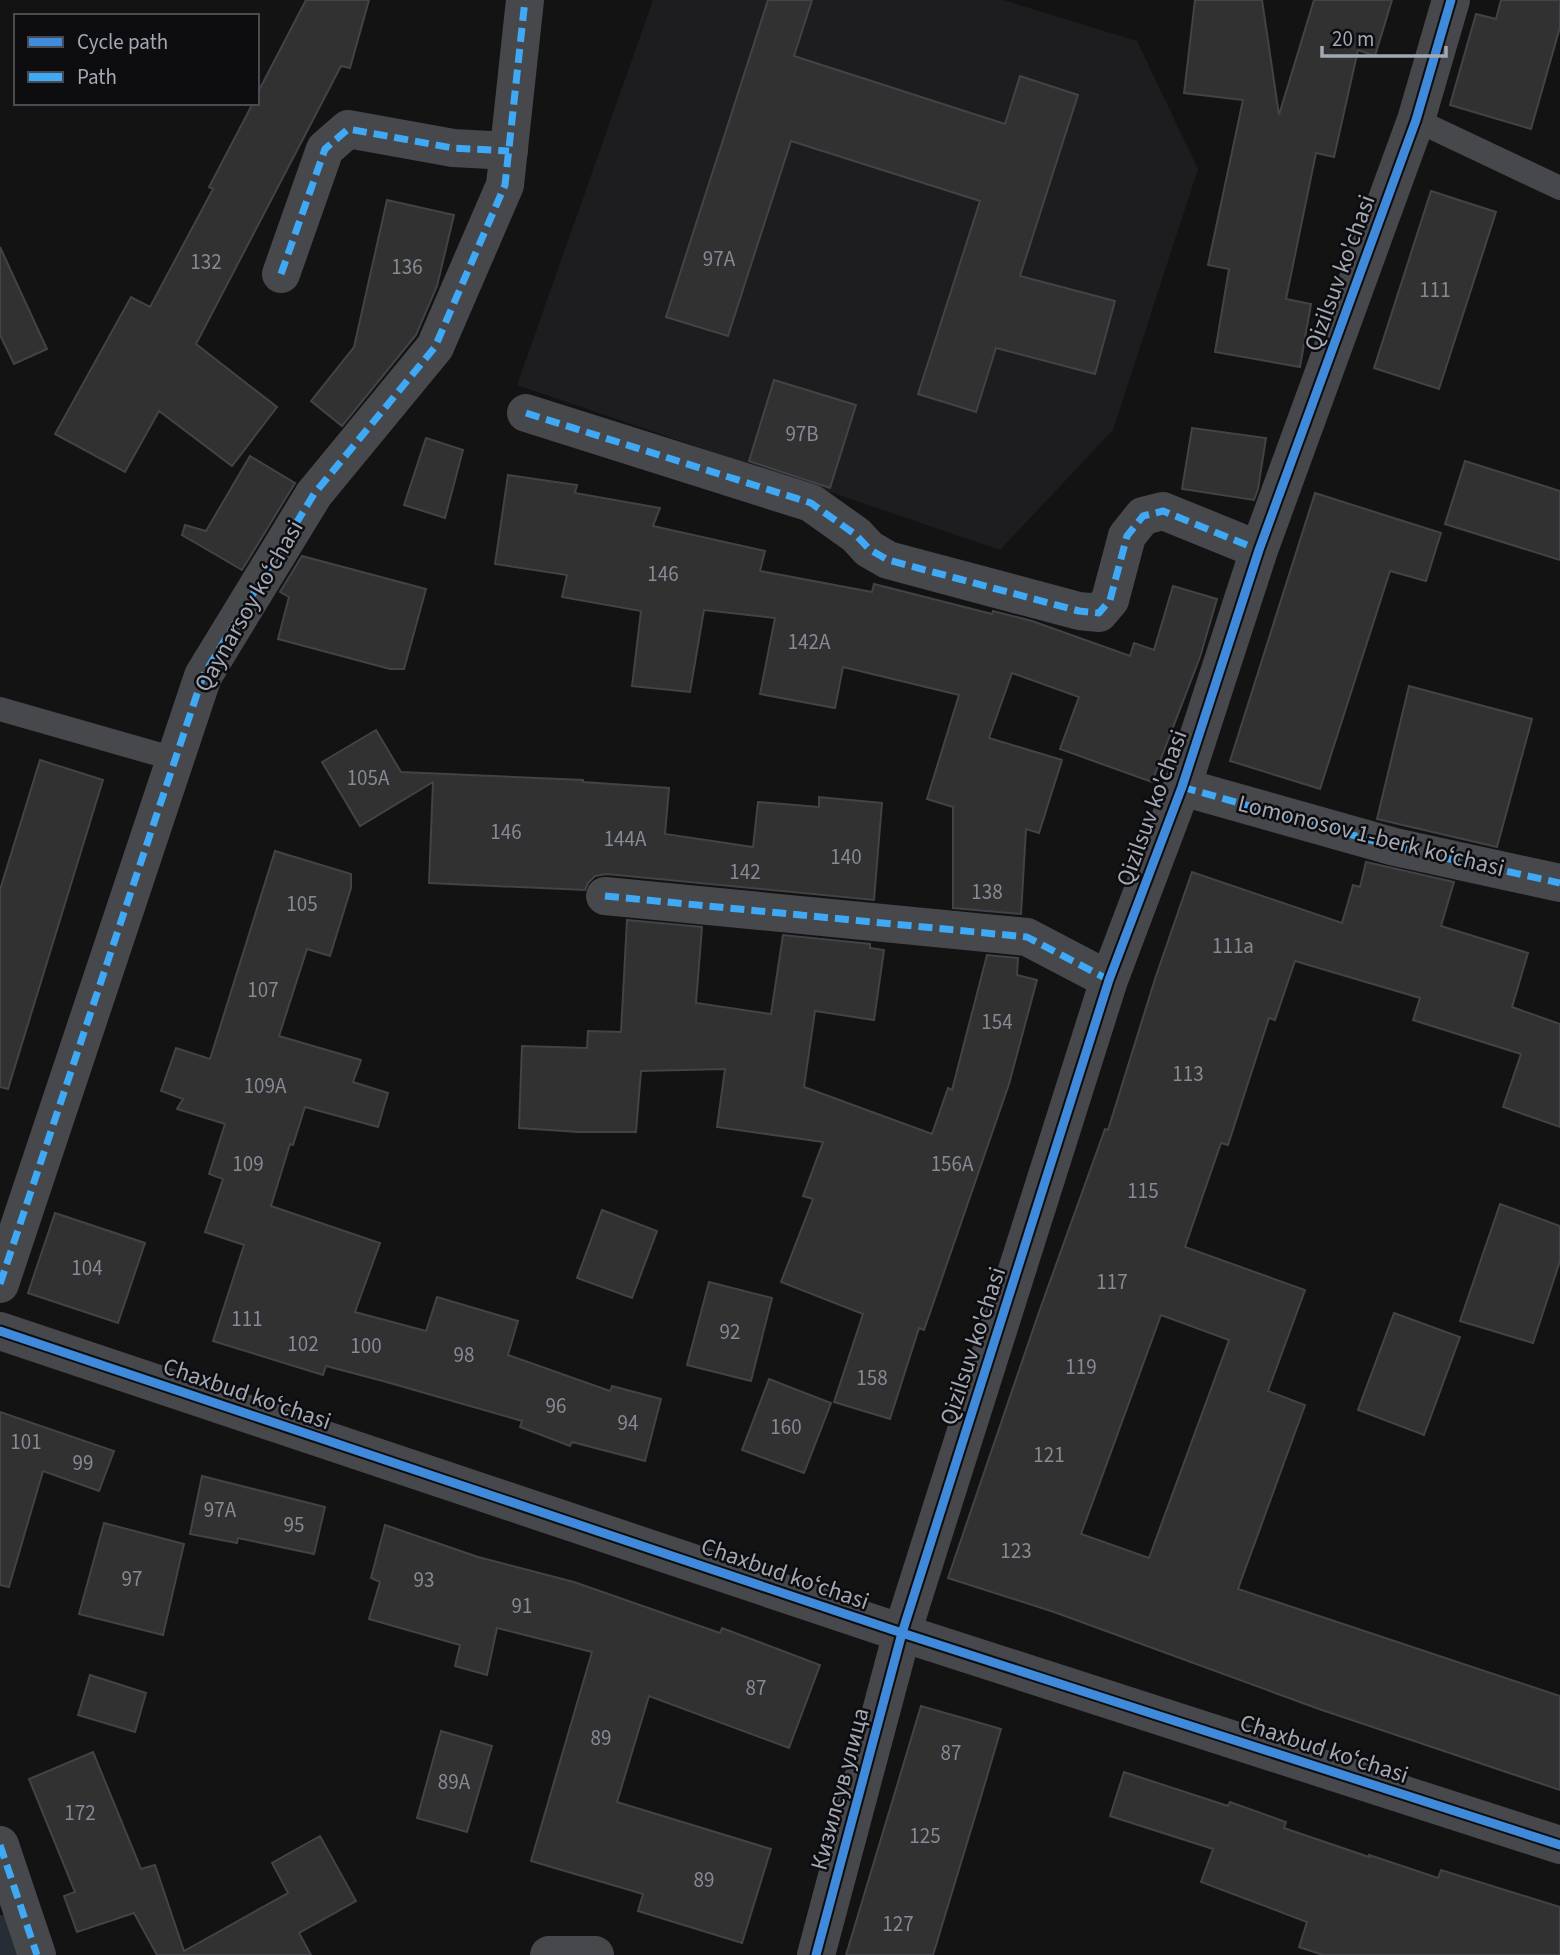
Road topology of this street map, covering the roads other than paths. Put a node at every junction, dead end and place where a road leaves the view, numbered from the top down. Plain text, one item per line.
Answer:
1 (525, 0) edge
2 (1451, 0) edge
3 (1416, 120) junction
4 (509, 151) junction
5 (1560, 188) edge
6 (281, 274) dead end
7 (526, 413) dead end
8 (1259, 550) junction
9 (0, 709) edge
10 (175, 759) junction
11 (1182, 787) junction
12 (1560, 883) edge
13 (605, 896) dead end
14 (1109, 980) junction
15 (0, 1284) edge
16 (0, 1331) edge
17 (902, 1633) junction
18 (0, 1845) edge
19 (1560, 1845) edge
20 (37, 1955) edge
21 (549, 1955) edge
22 (595, 1955) edge
23 (816, 1955) edge

1 - 4 street, Qaynarsoy koʻchasi
2 - 3 street, Qizilsuv ko'chasi
3 - 5 lane
3 - 8 street, Qizilsuv ko'chasi
4 - 6 street
4 - 10 street, Qaynarsoy koʻchasi
7 - 8 street
8 - 11 street, Qizilsuv ko'chasi
9 - 10 lane
10 - 15 street, Qaynarsoy koʻchasi
11 - 12 street, Lomonosov 1-berk koʻchasi
11 - 14 street, Qizilsuv ko'chasi
13 - 14 street
14 - 17 street, Qizilsuv ko'chasi
16 - 17 street, Chaxbud koʻchasi
17 - 19 street, Chaxbud koʻchasi
17 - 23 street, Кизилсув улица
18 - 20 street
21 - 22 street

